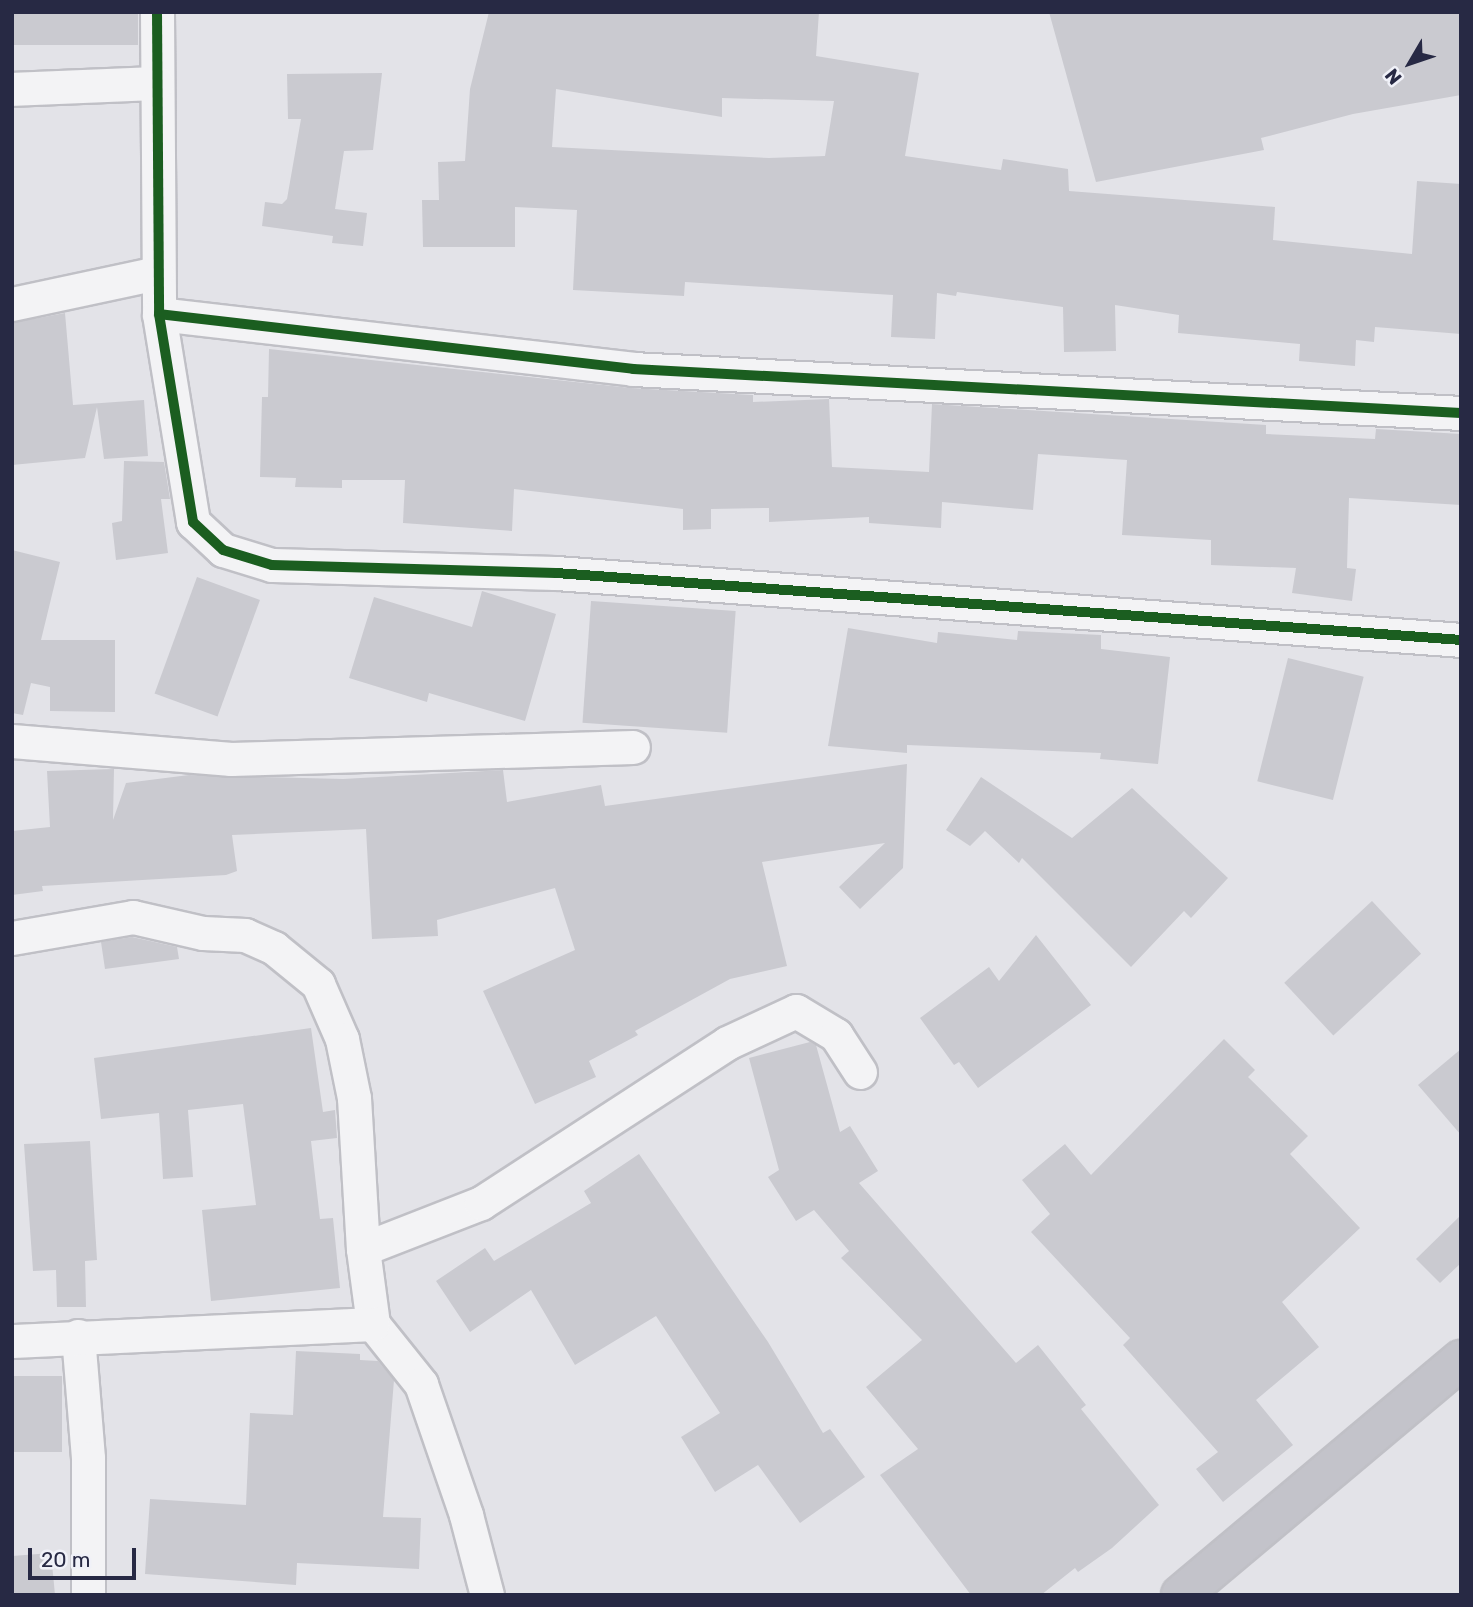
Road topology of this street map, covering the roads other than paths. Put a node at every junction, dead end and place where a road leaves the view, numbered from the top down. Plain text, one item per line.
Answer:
1 (157, 12) edge
2 (157, 83) junction
3 (12, 89) edge
4 (157, 273) junction
5 (12, 304) edge
6 (159, 314) junction
7 (1461, 413) edge
8 (1461, 640) edge
9 (12, 741) edge
10 (633, 747) dead end
11 (12, 938) edge
12 (860, 1072) dead end
13 (363, 1249) junction
14 (373, 1324) junction
15 (78, 1336) junction
16 (12, 1341) edge
17 (1461, 1360) edge
18 (88, 1595) edge
19 (487, 1595) edge
20 (1181, 1595) edge

1 - 2 street
2 - 3 street
2 - 4 street
4 - 5 street
4 - 6 street
6 - 7 street
6 - 8 street
9 - 10 street
11 - 13 street
12 - 13 street
13 - 14 street
14 - 15 street
14 - 19 street
15 - 16 street
15 - 18 street
17 - 20 street

